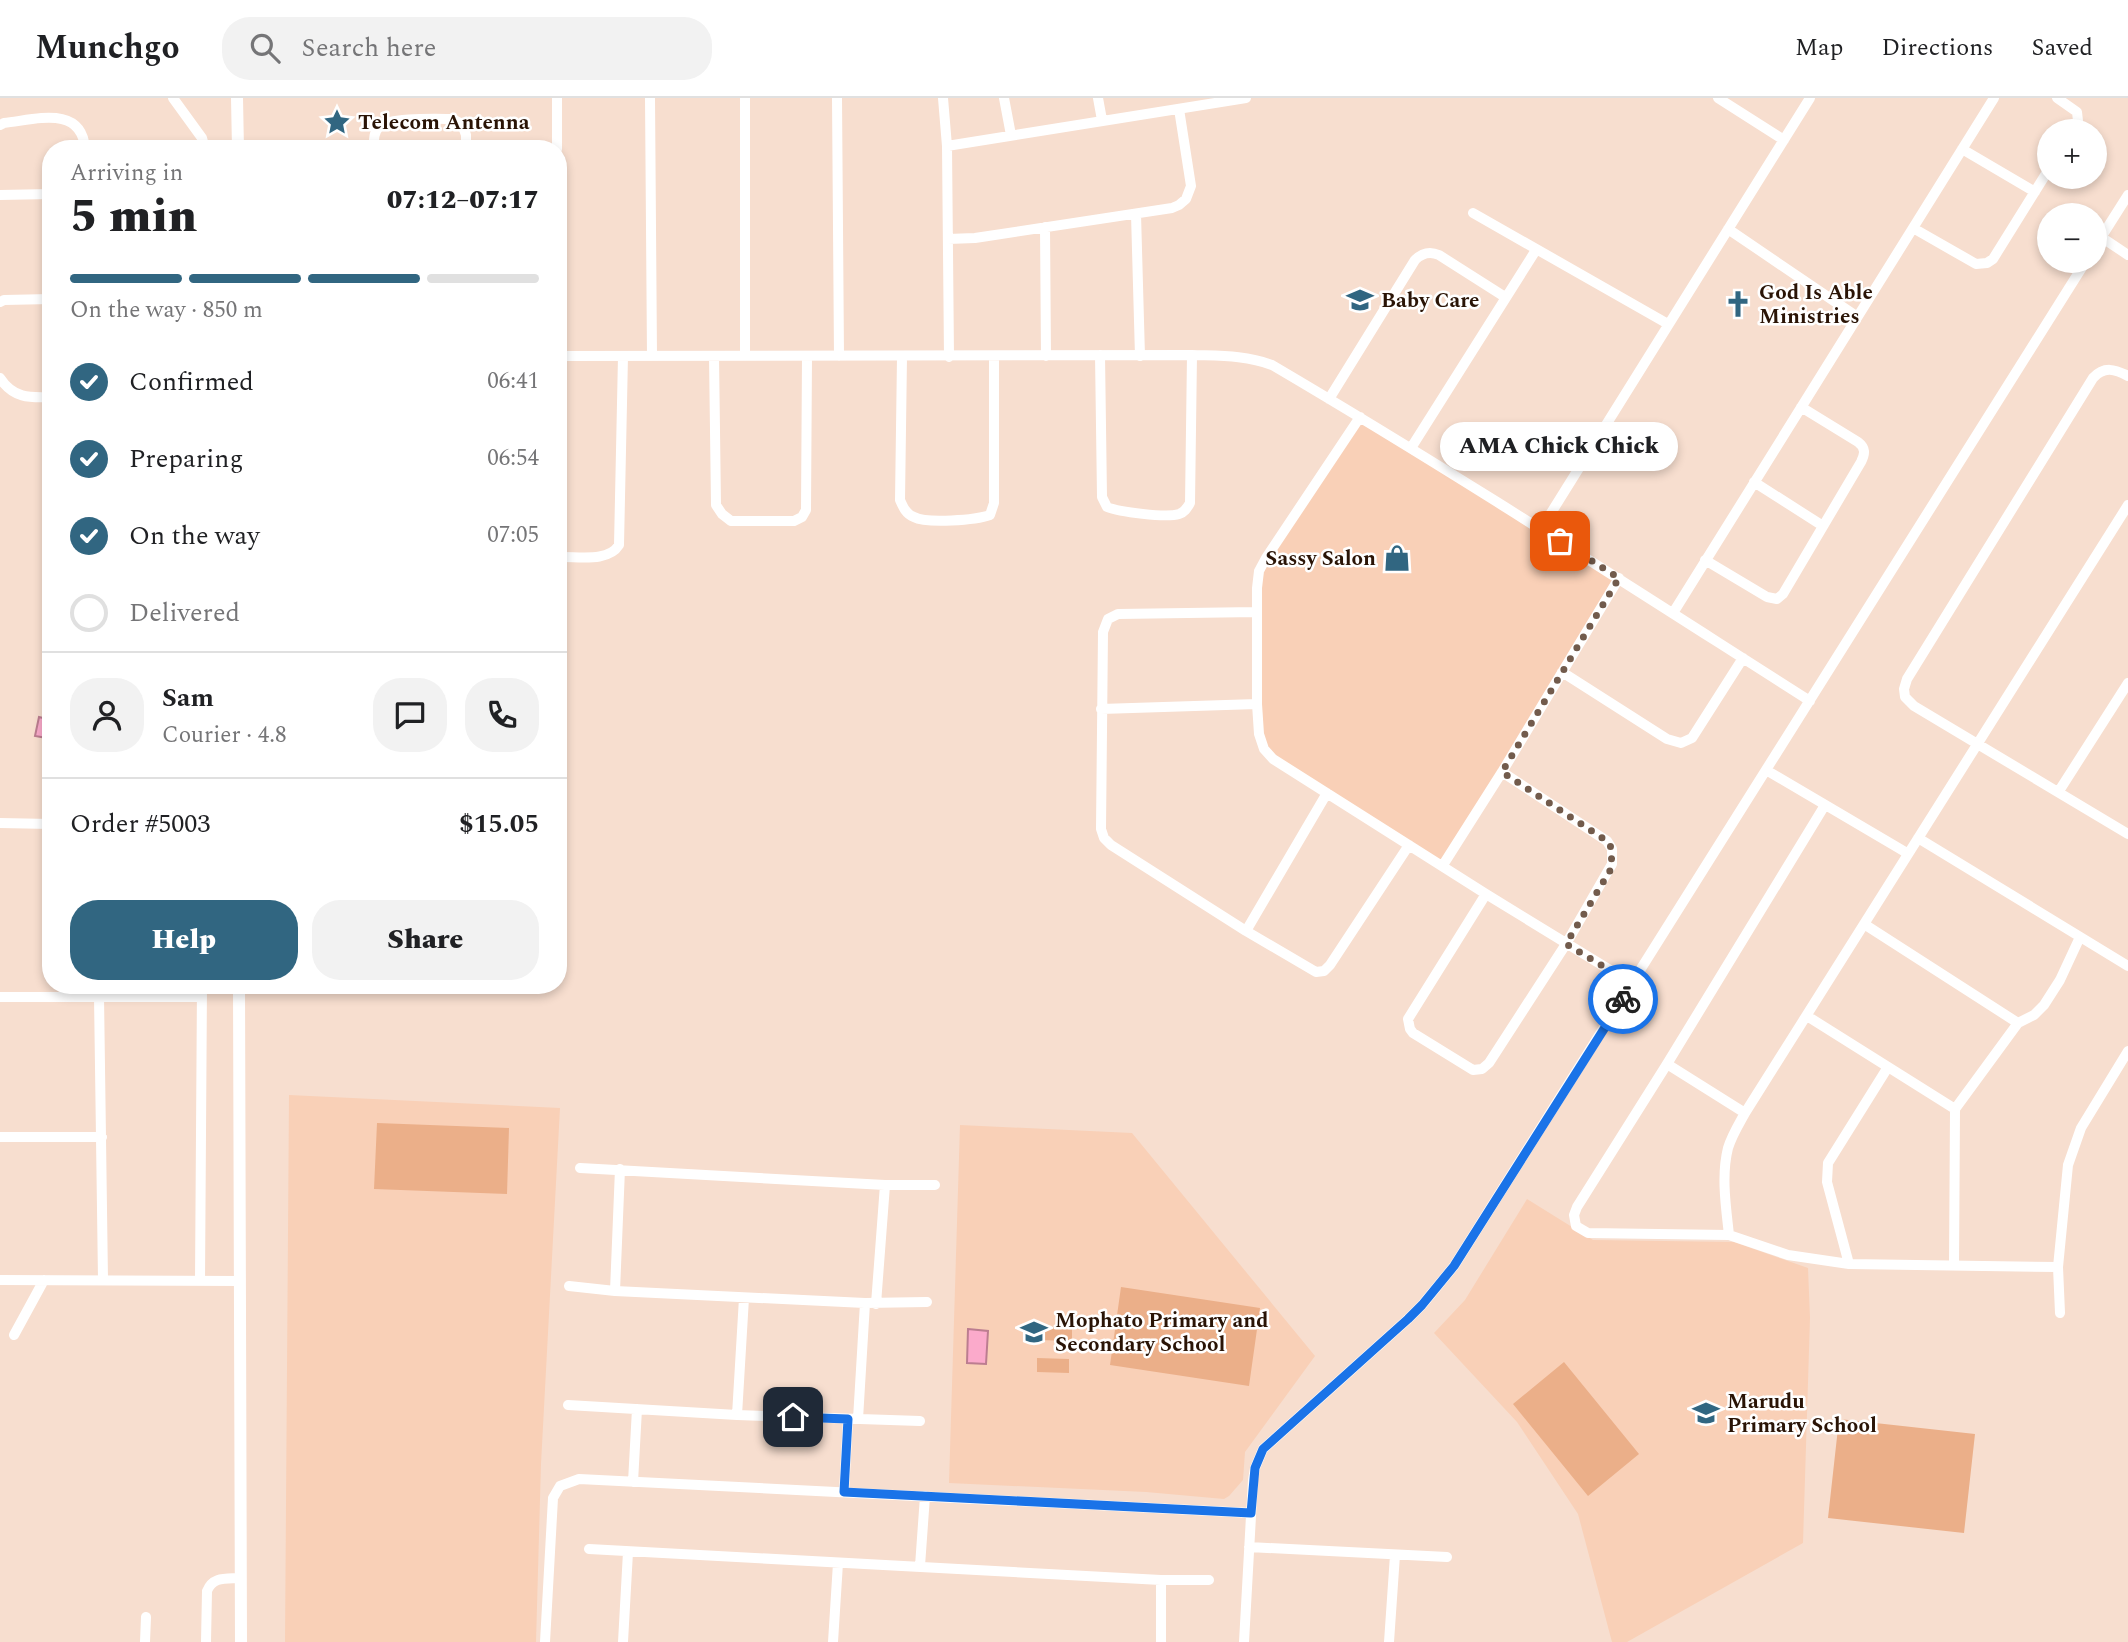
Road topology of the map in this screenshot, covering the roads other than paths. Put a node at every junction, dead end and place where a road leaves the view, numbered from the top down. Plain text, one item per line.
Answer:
1 (173, 98) edge
2 (237, 98) edge
3 (557, 98) edge
4 (650, 98) edge
5 (745, 98) edge
6 (838, 98) edge
7 (943, 98) edge
8 (1004, 98) edge
9 (1098, 98) edge
10 (1246, 98) edge
11 (1718, 98) edge
12 (1810, 98) edge
13 (1994, 98) edge
14 (2057, 98) edge
15 (1196, 102) edge
16 (1179, 108) junction
17 (2078, 119) edge
18 (1102, 120) junction
19 (0, 125) edge
20 (1011, 135) junction
21 (1784, 139) junction
22 (82, 140) edge
23 (203, 140) edge
24 (238, 140) edge
25 (374, 140) edge
26 (466, 140) edge
27 (557, 140) edge
28 (947, 146) junction
29 (1962, 149) junction
30 (2037, 189) edge
31 (2035, 192) junction
32 (42, 194) edge
33 (0, 195) edge
34 (2128, 195) edge
35 (1473, 213) dead end
36 (1136, 214) junction
37 (1045, 227) junction
38 (1913, 228) junction
39 (2107, 228) edge
40 (1728, 229) junction
41 (948, 239) junction
42 (2107, 241) edge
43 (1536, 250) junction
44 (2128, 255) edge
45 (2078, 273) edge
46 (1505, 297) junction
47 (42, 299) edge
48 (0, 302) edge
49 (1856, 316) junction
50 (1668, 324) junction
51 (714, 355) junction
52 (1100, 355) junction
53 (1192, 355) junction
54 (567, 356) edge
55 (623, 356) junction
56 (652, 356) junction
57 (745, 356) junction
58 (807, 356) junction
59 (839, 356) junction
60 (994, 356) junction
61 (1046, 356) junction
62 (1140, 356) junction
63 (902, 357) junction
64 (949, 357) junction
65 (2128, 376) edge
66 (0, 378) edge
67 (42, 397) edge
68 (1329, 399) junction
69 (1801, 407) junction
70 (1360, 416) junction
71 (1411, 448) junction
72 (1754, 482) junction
73 (2128, 505) edge
74 (1823, 526) junction
75 (1541, 528) junction
76 (567, 557) edge
77 (1705, 560) junction
78 (1619, 578) junction
79 (1257, 612) junction
80 (1673, 613) junction
81 (1743, 658) junction
82 (1562, 672) junction
83 (2128, 682) edge
84 (1810, 701) junction
85 (1257, 704) junction
86 (1101, 709) junction
87 (1978, 745) junction
88 (1766, 770) junction
89 (1502, 772) junction
90 (2059, 791) junction
91 (1327, 793) junction
92 (1825, 805) junction
93 (0, 823) edge
94 (42, 824) edge
95 (2128, 834) edge
96 (1918, 838) junction
97 (1409, 845) junction
98 (1907, 853) junction
99 (1443, 865) junction
100 (1486, 894) junction
101 (1864, 924) junction
102 (1246, 931) junction
103 (2080, 937) junction
104 (1566, 944) junction
105 (2128, 966) edge
106 (1633, 984) junction
107 (239, 994) edge
108 (99, 996) junction
109 (0, 997) edge
110 (202, 997) joint
111 (1807, 1016) junction
112 (2018, 1023) junction
113 (2128, 1051) edge
114 (1667, 1064) junction
115 (1888, 1067) junction
116 (1955, 1109) junction
117 (1745, 1113) junction
118 (102, 1137) junction
119 (0, 1138) edge
120 (580, 1168) dead end
121 (620, 1169) junction
122 (885, 1185) junction
123 (935, 1185) dead end
124 (1729, 1236) junction
125 (1849, 1265) junction
126 (1954, 1266) junction
127 (2058, 1267) junction
128 (0, 1280) edge
129 (44, 1280) junction
130 (103, 1280) junction
131 (200, 1281) junction
132 (240, 1281) junction
133 (569, 1286) dead end
134 (615, 1291) junction
135 (744, 1298) junction
136 (927, 1302) dead end
137 (871, 1303) junction
138 (2060, 1313) dead end
139 (14, 1335) dead end
140 (568, 1405) dead end
141 (637, 1409) junction
142 (737, 1415) junction
143 (853, 1419) junction
144 (920, 1421) dead end
145 (633, 1482) junction
146 (844, 1492) junction
147 (925, 1496) junction
148 (1251, 1513) junction
149 (1249, 1547) junction
150 (589, 1549) dead end
151 (628, 1552) junction
152 (1395, 1555) junction
153 (1447, 1557) dead end
154 (838, 1563) junction
155 (920, 1566) junction
156 (241, 1578) junction
157 (1161, 1580) junction
158 (1209, 1580) dead end
159 (146, 1617) dead end
160 (145, 1642) edge
161 (206, 1642) edge
162 (241, 1642) edge
163 (545, 1642) edge
164 (623, 1642) edge
165 (833, 1642) edge
166 (1161, 1642) edge
167 (1244, 1642) edge
168 (1390, 1642) edge

1 - 23 street
2 - 24 street
3 - 27 street
4 - 56 street
5 - 57 street
6 - 59 street
7 - 28 street
8 - 20 street
9 - 18 street
10 - 15 street
11 - 21 street
12 - 21 street
13 - 29 street
14 - 17 street
15 - 16 street
16 - 18 street
16 - 36 street
18 - 20 street
19 - 22 street
20 - 28 street
21 - 40 street
25 - 26 street
28 - 41 street
29 - 31 street
29 - 38 street
30 - 31 street
31 - 38 street
32 - 33 street
34 - 39 street
35 - 43 street
36 - 37 street
36 - 62 street
37 - 41 street
37 - 61 street
38 - 49 street
40 - 49 street
40 - 50 street
41 - 64 street
42 - 44 street
43 - 46 street
43 - 50 street
45 - 84 street
46 - 68 street
46 - 71 street
47 - 48 street
49 - 69 street
50 - 75 street
51 - 56 street
51 - 57 street
51 - 58 street
52 - 53 street
52 - 61 street
52 - 62 street
53 - 62 street
53 - 68 street
54 - 55 street
55 - 56 street
55 - 76 street
57 - 58 street
58 - 59 street
59 - 63 street
60 - 61 street
60 - 63 street
60 - 64 street
63 - 64 street
65 - 87 street
66 - 67 street
68 - 70 street
69 - 72 street
69 - 74 street
70 - 71 street
70 - 79 street
71 - 75 street
72 - 74 street
72 - 77 street
73 - 87 street
74 - 77 street
75 - 78 street
77 - 80 street
78 - 80 street
78 - 82 street
79 - 85 street
79 - 86 street
80 - 81 street
81 - 82 street
81 - 84 street
82 - 89 street
83 - 90 street
84 - 88 street
85 - 86 street
85 - 91 street
86 - 102 street
87 - 90 street
87 - 96 street
88 - 92 street
88 - 106 street
89 - 99 street
89 - 104 street
90 - 95 street
91 - 97 street
91 - 102 street
92 - 98 street
92 - 114 street
93 - 94 street
96 - 98 street
96 - 103 street
97 - 99 street
97 - 102 street
98 - 101 street
99 - 100 street
100 - 104 street
100 - 104 street
101 - 111 street
101 - 112 street
103 - 105 street
103 - 112 street
104 - 106 street
106 - 148 street
107 - 132 street
108 - 109 street
108 - 110 street
108 - 118 street
110 - 131 street
111 - 115 street
111 - 117 street
112 - 116 street
113 - 127 street
114 - 117 street
114 - 124 street
115 - 116 street
115 - 125 street
116 - 126 street
117 - 124 street
118 - 119 street
118 - 130 street
120 - 121 street
121 - 122 street
121 - 134 street
122 - 123 street
122 - 137 street
124 - 125 street
125 - 126 street
126 - 127 street
127 - 138 street
128 - 129 street
129 - 130 street
129 - 139 street
130 - 131 street
131 - 132 street
132 - 156 street
133 - 134 street
134 - 135 street
135 - 137 street
135 - 142 street
136 - 137 street
137 - 143 street
140 - 141 street
141 - 142 street
141 - 145 street
142 - 143 street
143 - 144 street
143 - 146 street
145 - 146 street
145 - 163 street
146 - 147 street
147 - 148 street
147 - 155 street
148 - 149 street
149 - 152 street
149 - 167 street
150 - 151 street
151 - 154 street
151 - 164 street
152 - 153 street
152 - 168 street
154 - 155 street
154 - 165 street
155 - 157 street
156 - 161 street
156 - 162 street
157 - 158 street
157 - 166 street
159 - 160 street

